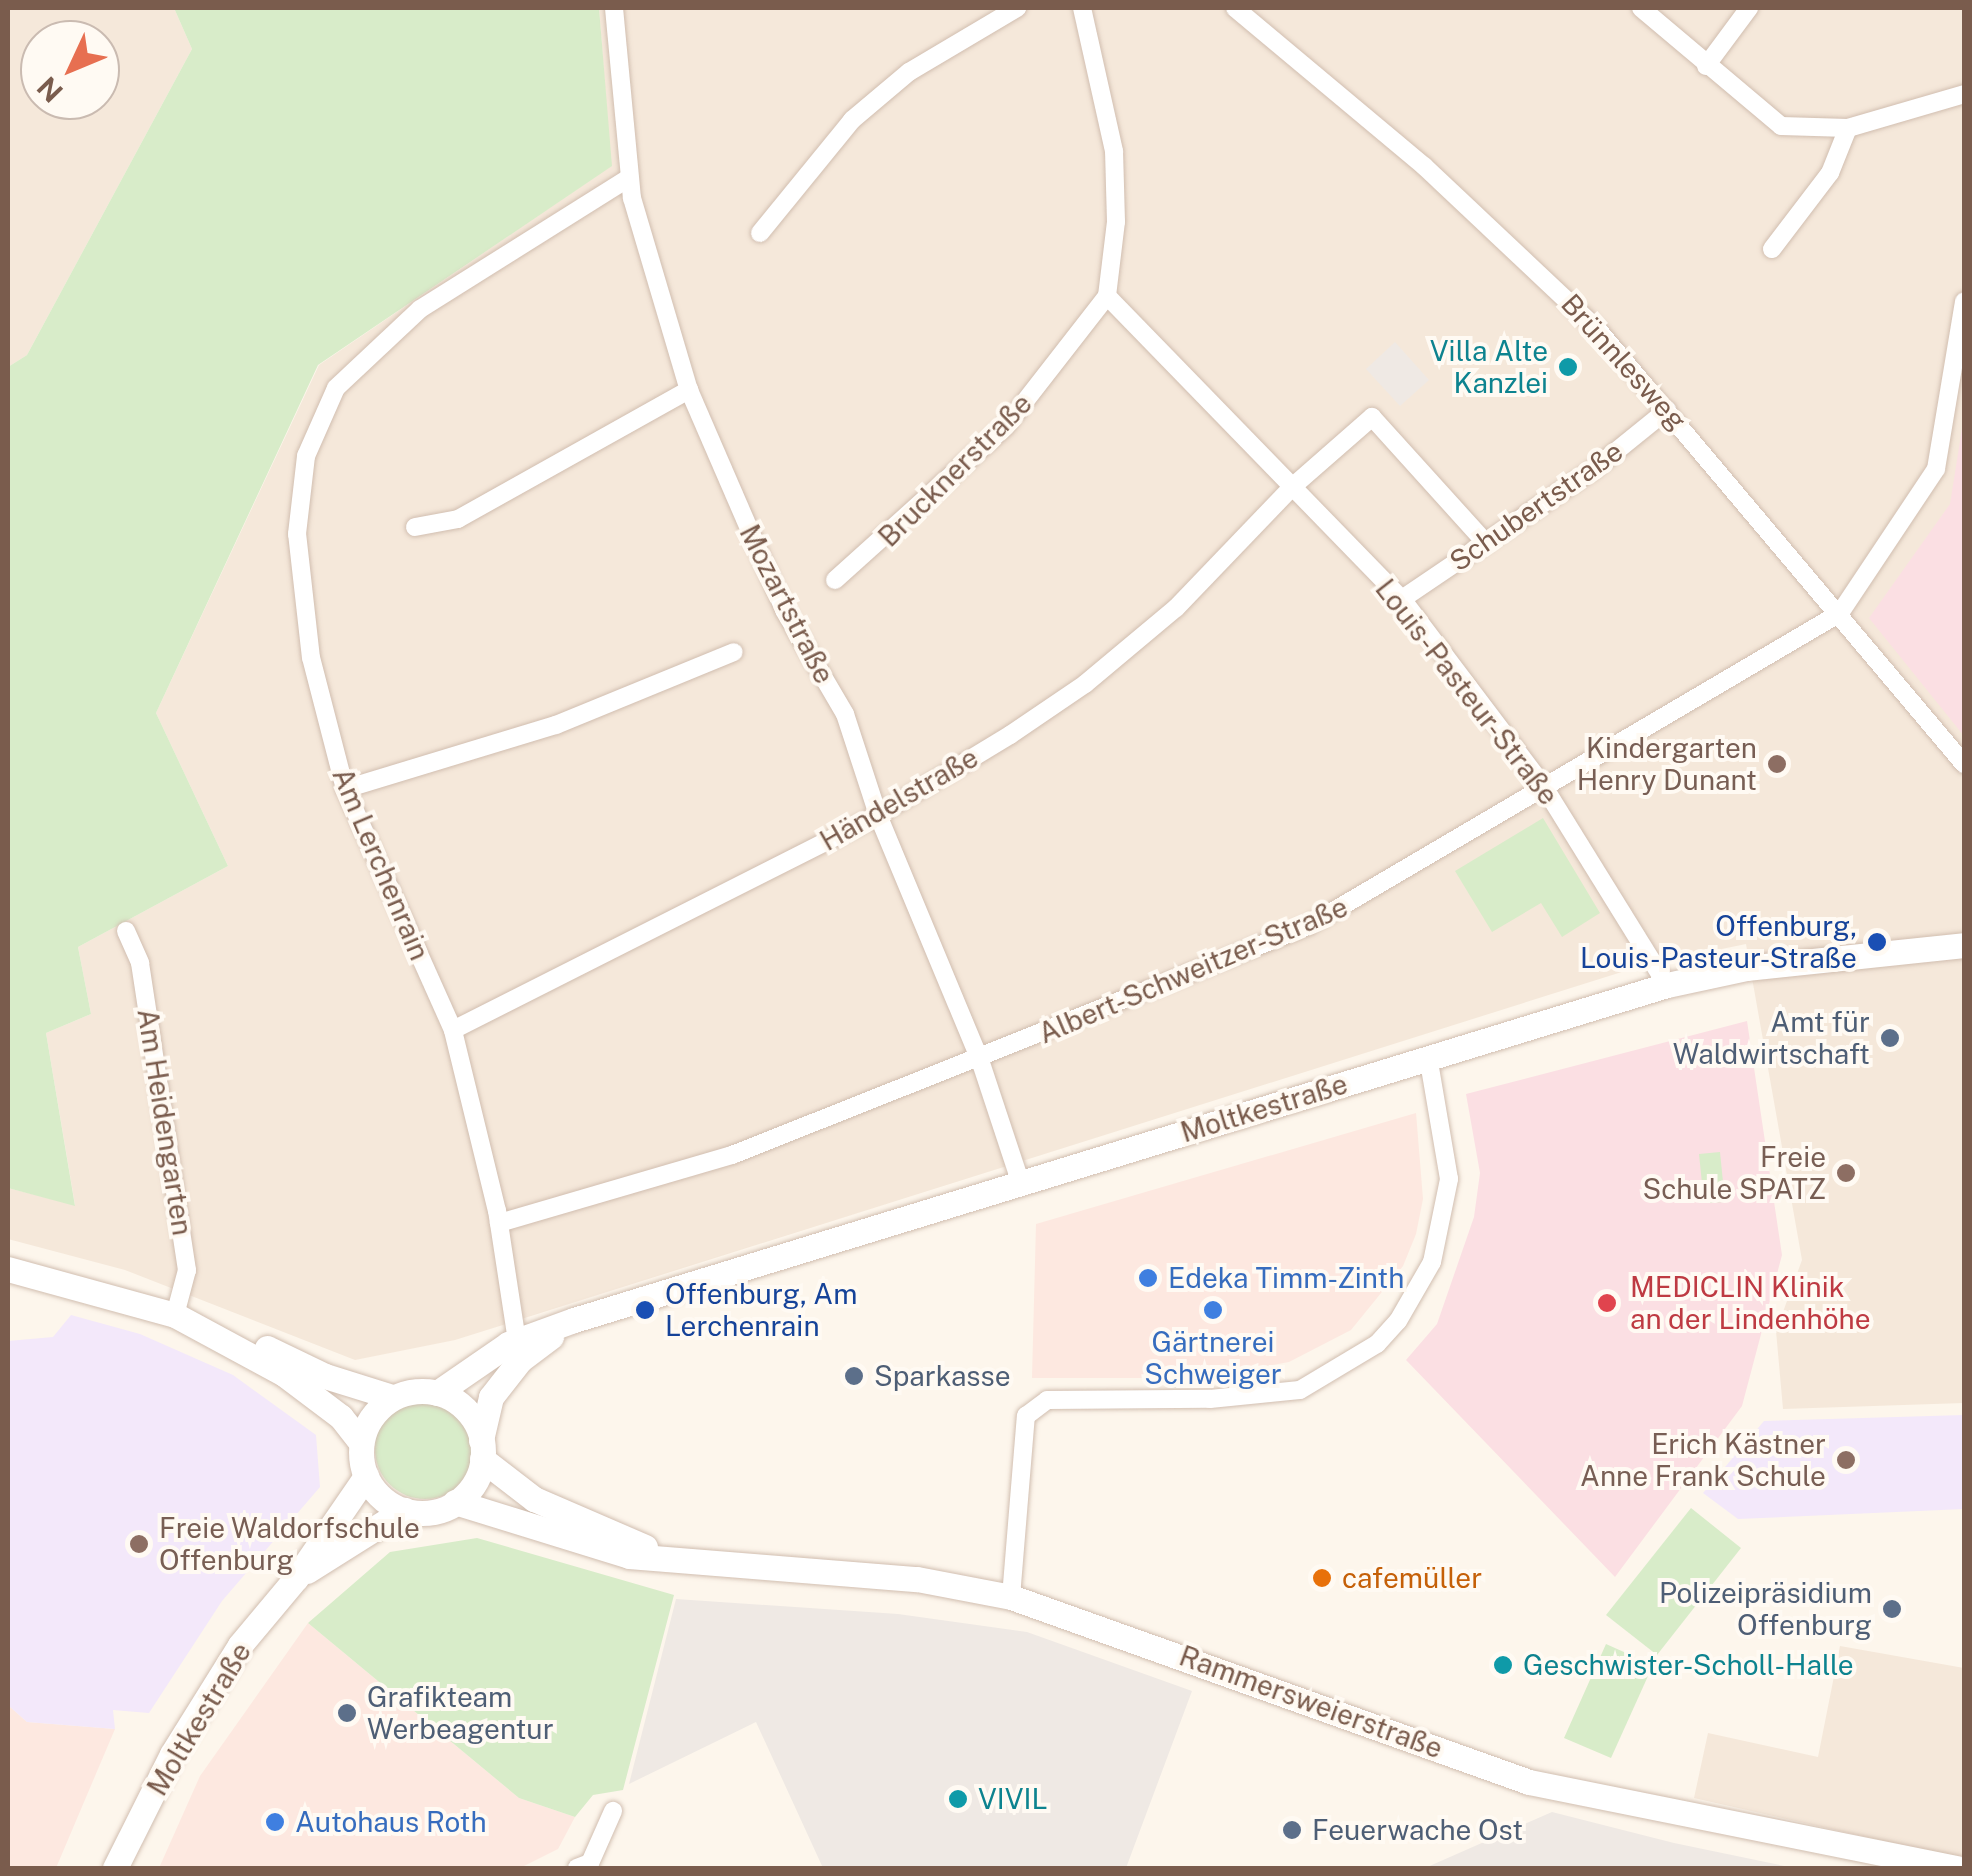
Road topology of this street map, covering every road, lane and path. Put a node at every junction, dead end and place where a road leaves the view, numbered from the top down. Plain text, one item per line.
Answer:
1 (614, 8) edge
2 (1017, 8) edge
3 (1082, 8) edge
4 (1235, 8) edge
5 (1641, 8) edge
6 (1749, 8) edge
7 (1706, 66) junction
8 (1964, 94) edge
9 (1848, 128) junction
10 (629, 178) junction
11 (760, 233) dead end
12 (1772, 250) dead end
13 (1107, 296) junction
14 (1964, 301) edge
15 (689, 390) junction
16 (1667, 410) junction
17 (1291, 488) junction
18 (415, 527) dead end
19 (1486, 542) junction
20 (835, 580) dead end
21 (1402, 599) junction
22 (1840, 613) junction
23 (734, 652) dead end
24 (1964, 764) edge
25 (1544, 787) junction
26 (345, 789) junction
27 (878, 815) junction
28 (126, 931) dead end
29 (1964, 945) edge
30 (1667, 985) junction
31 (453, 1030) junction
32 (1428, 1056) junction
33 (980, 1060) junction
34 (1022, 1184) junction
35 (498, 1223) junction
36 (8, 1269) edge
37 (178, 1317) junction
38 (574, 1320) junction
39 (517, 1341) junction
40 (437, 1392) junction
41 (392, 1398) junction
42 (361, 1443) junction
43 (482, 1450) junction
44 (366, 1476) junction
45 (456, 1502) junction
46 (404, 1510) junction
47 (663, 1555) junction
48 (296, 1578) junction
49 (1011, 1597) junction
50 (612, 1811) dead end
51 (115, 1868) edge
52 (577, 1868) edge
53 (1957, 1868) edge

1 - 10 street, Mozartstraße
2 - 11 street
3 - 13 street
4 - 16 street, Brünnlesweg
5 - 7 street
6 - 7 street
7 - 9 street
8 - 9 street
9 - 12 street
10 - 15 street, Mozartstraße
10 - 26 street, Am Lerchenrain
13 - 17 street, Louis-Pasteur-Straße
13 - 20 street, Brucknerstraße
14 - 22 street
15 - 18 street
15 - 27 street, Mozartstraße
16 - 19 street, Schubertstraße
16 - 22 street, Brünnlesweg
17 - 19 street, Händelstraße
17 - 21 street, Louis-Pasteur-Straße
17 - 27 street, Händelstraße
19 - 21 street, Schubertstraße
21 - 25 street, Louis-Pasteur-Straße
22 - 24 street, Brünnlesweg
22 - 25 street, Albert-Schweitzer-Straße
23 - 26 street
25 - 30 street, Louis-Pasteur-Straße
25 - 33 street, Albert-Schweitzer-Straße
26 - 31 street, Am Lerchenrain
27 - 31 street, Händelstraße
27 - 33 street, Mozartstraße
28 - 37 street, Am Heidengarten
29 - 30 street, Moltkestraße
30 - 32 street, Moltkestraße
31 - 35 street, Am Lerchenrain
32 - 34 street, Moltkestraße
32 - 49 street
33 - 34 street, Mozartstraße
33 - 35 street, Albert-Schweitzer-Straße
34 - 38 street, Moltkestraße
35 - 39 street, Am Lerchenrain
36 - 37 street
37 - 41 street
37 - 42 street
38 - 39 street, Moltkestraße
38 - 43 street, Moltkestraße
39 - 40 street, Moltkestraße
40 - 41 street
40 - 43 street
41 - 42 street
42 - 44 street
43 - 45 street
43 - 47 street, Rammersweierstraße
44 - 46 street
44 - 48 street, Moltkestraße
45 - 46 street
45 - 47 street, Rammersweierstraße
46 - 48 street, Moltkestraße
47 - 49 street, Rammersweierstraße
48 - 51 street, Moltkestraße
49 - 53 street, Rammersweierstraße
50 - 52 street

